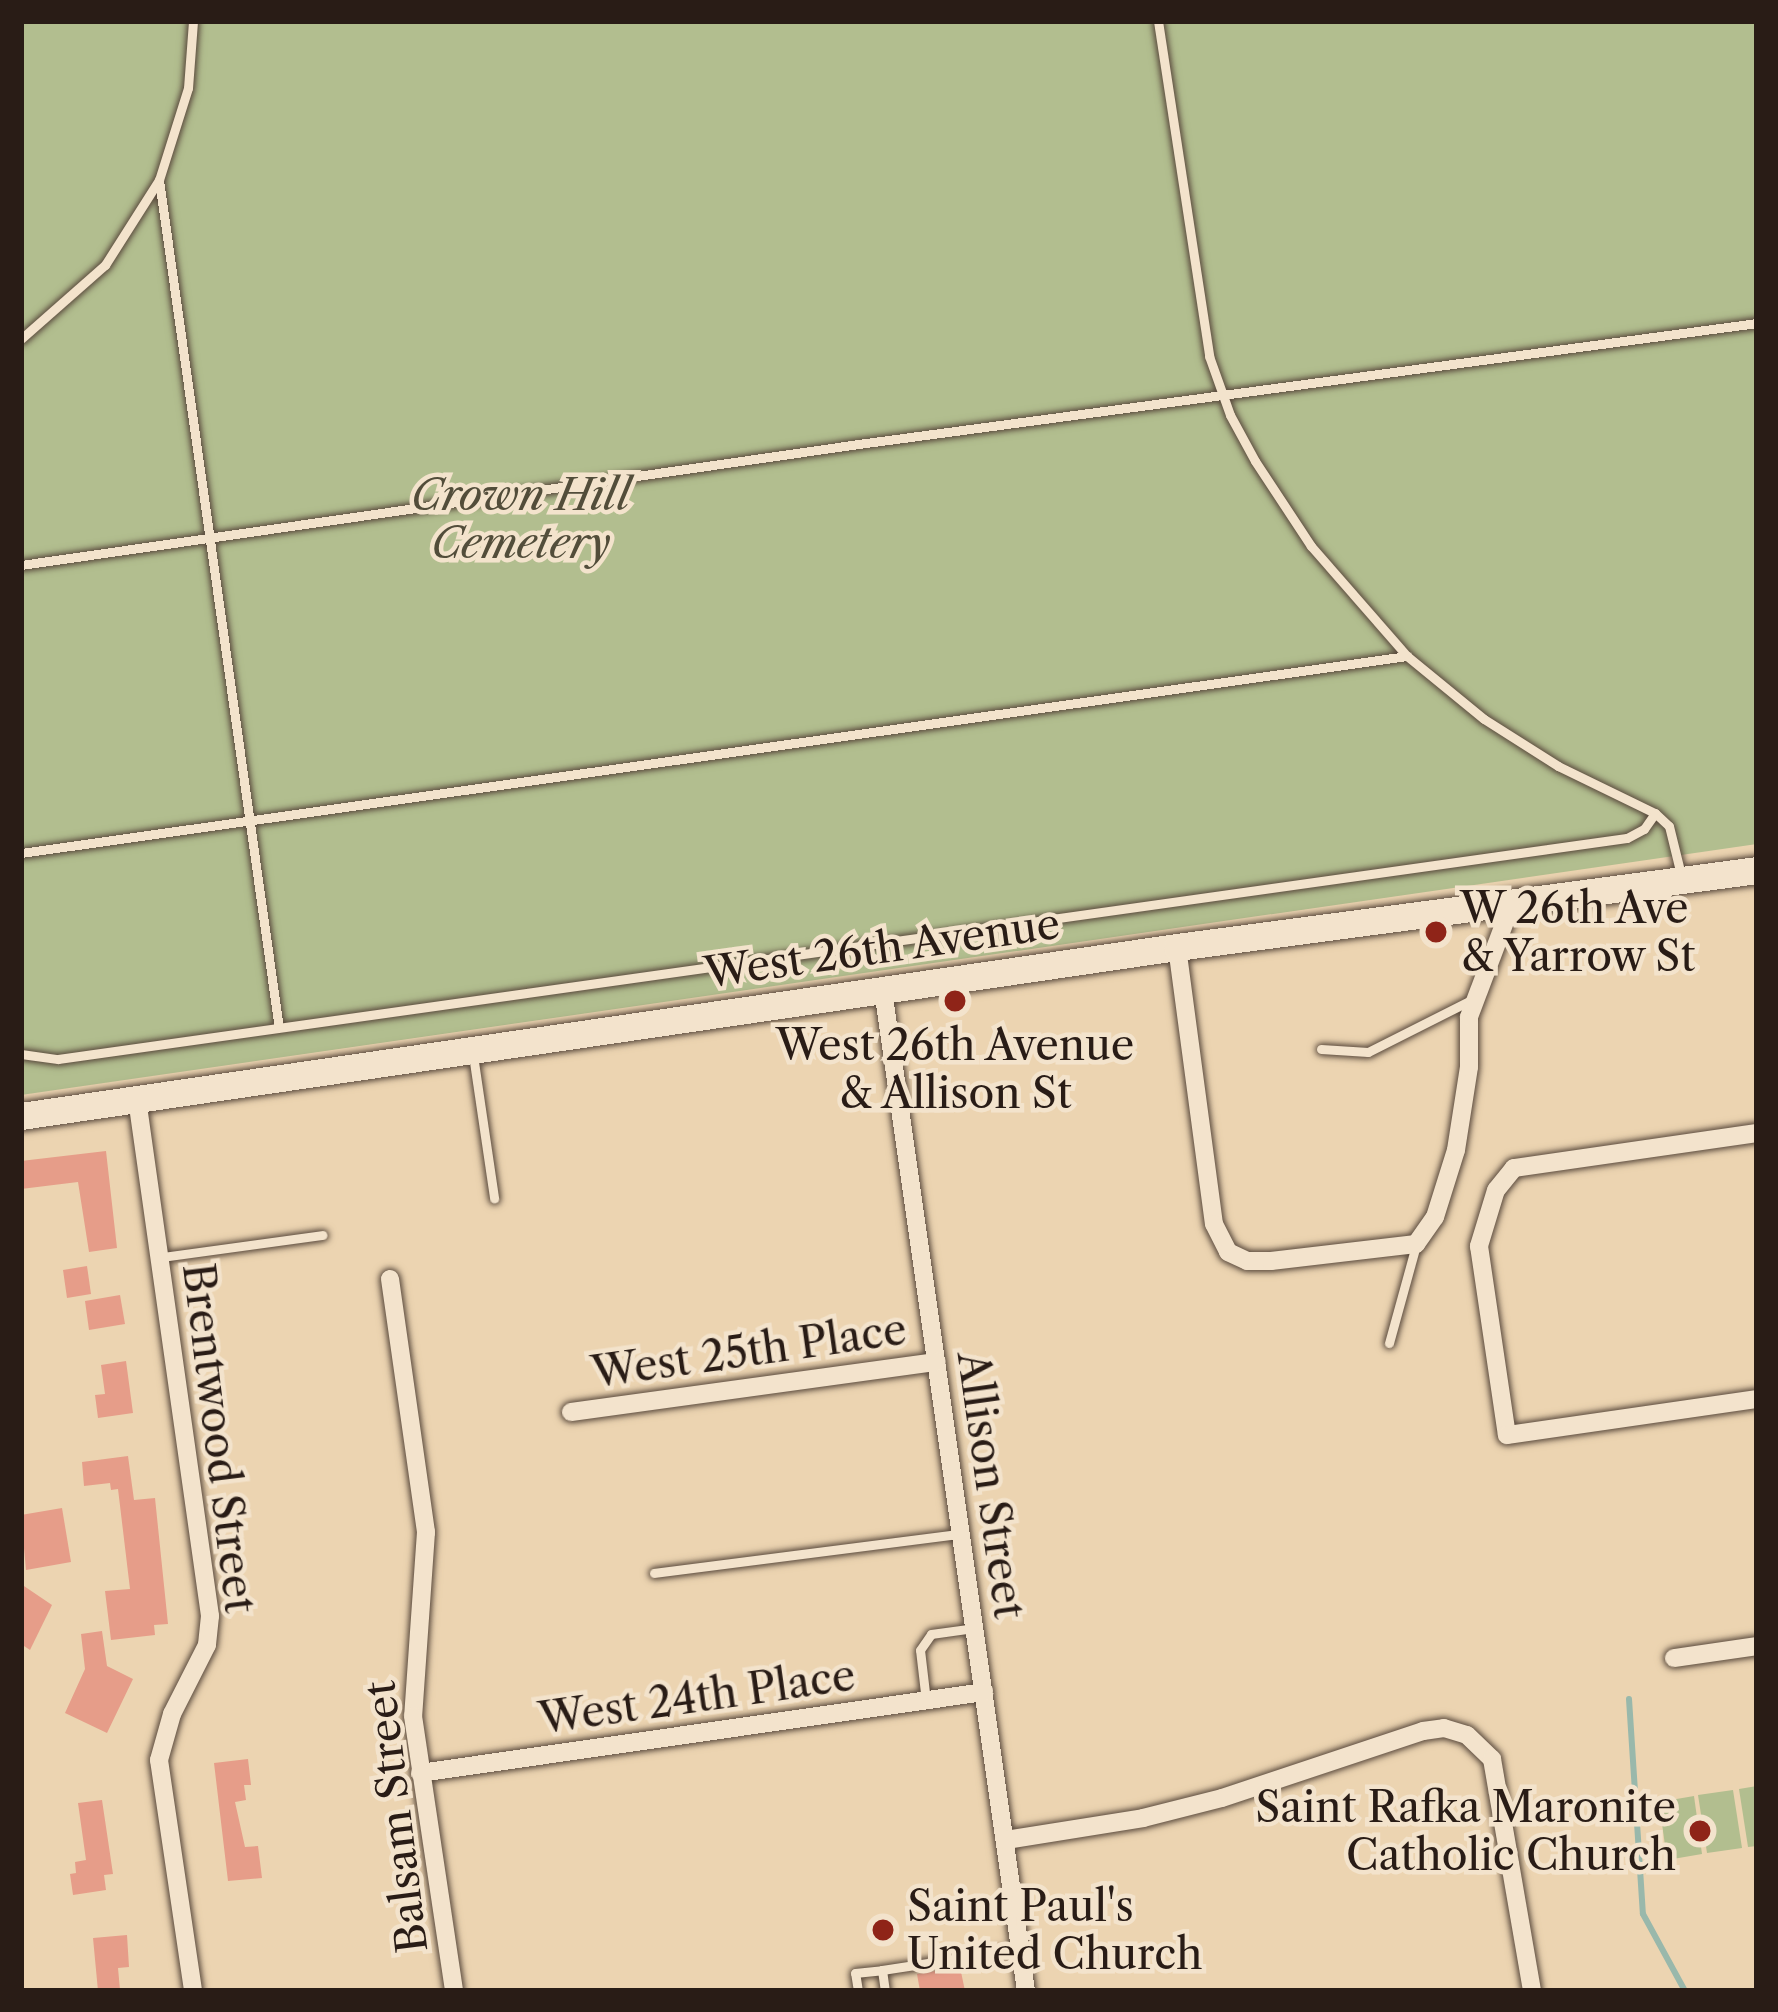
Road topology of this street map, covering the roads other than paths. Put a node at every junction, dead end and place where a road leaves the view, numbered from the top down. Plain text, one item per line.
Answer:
1 (193, 21) edge
2 (1158, 21) edge
3 (159, 180) junction
4 (1757, 323) edge
5 (21, 339) edge
6 (1221, 395) junction
7 (209, 538) junction
8 (21, 565) edge
9 (1407, 656) junction
10 (1655, 813) junction
11 (249, 820) junction
12 (21, 853) edge
13 (1757, 870) edge
14 (1682, 880) junction
15 (1512, 903) junction
16 (1177, 947) junction
17 (883, 990) junction
18 (1474, 999) junction
19 (279, 1028) junction
20 (1322, 1049) dead end
21 (472, 1050) junction
22 (21, 1054) edge
23 (137, 1099) junction
24 (21, 1116) edge
25 (1757, 1133) edge
26 (494, 1198) dead end
27 (323, 1235) dead end
28 (1416, 1244) junction
29 (160, 1257) junction
30 (390, 1279) dead end
31 (1389, 1343) dead end
32 (937, 1362) junction
33 (1757, 1399) edge
34 (571, 1412) dead end
35 (961, 1533) junction
36 (654, 1573) dead end
37 (974, 1628) junction
38 (1757, 1646) edge
39 (1674, 1658) dead end
40 (984, 1692) junction
41 (926, 1701) junction
42 (420, 1773) junction
43 (1006, 1840) junction
44 (1021, 1949) junction
45 (882, 1970) junction
46 (193, 1991) edge
47 (454, 1991) edge
48 (858, 1991) edge
49 (885, 1991) edge
50 (1026, 1991) edge
51 (1532, 1991) edge

1 - 3 lane
2 - 6 lane
3 - 5 lane
3 - 7 lane
4 - 6 lane
6 - 7 lane
6 - 9 lane
7 - 8 lane
7 - 11 lane
9 - 10 lane
9 - 11 lane
10 - 14 lane
10 - 19 lane
11 - 12 lane
11 - 19 lane
13 - 14 street, West 26th Avenue
14 - 15 street, West 26th Avenue
15 - 16 street, West 26th Avenue
15 - 18 street
16 - 17 street, West 26th Avenue
16 - 28 street
17 - 21 street, West 26th Avenue
17 - 32 street, Allison Street
18 - 20 lane
18 - 28 street
19 - 22 lane
21 - 23 street, West 26th Avenue
21 - 26 lane
23 - 24 street, West 26th Avenue
23 - 29 street, Brentwood Street
25 - 33 street
27 - 29 lane
28 - 31 lane
29 - 46 street, Brentwood Street
30 - 42 street, Balsam Street
32 - 34 street, West 25th Place
32 - 35 street, Allison Street
35 - 36 lane
35 - 37 street, Allison Street
37 - 40 street, Allison Street
37 - 41 lane
38 - 39 street
40 - 41 street, West 24th Place
40 - 43 street, Allison Street
41 - 42 street, West 24th Place
42 - 47 street, Balsam Street
43 - 44 street, Allison Street
43 - 51 street
44 - 45 lane
44 - 50 street, Allison Street
45 - 48 lane
45 - 49 lane

